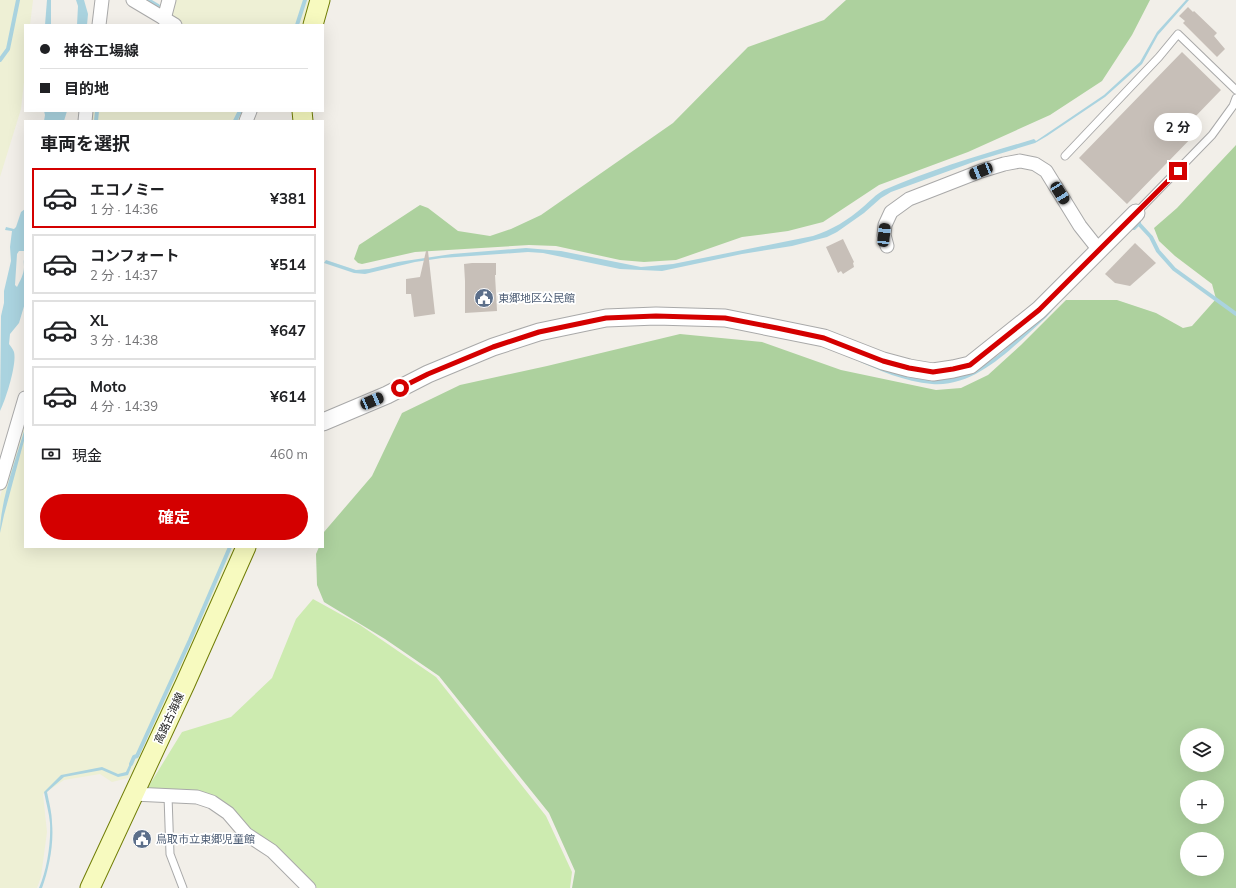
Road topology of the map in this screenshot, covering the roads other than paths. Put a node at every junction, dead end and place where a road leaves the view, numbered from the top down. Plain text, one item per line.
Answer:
1 (102, 0) edge
2 (133, 0) edge
3 (169, 0) edge
4 (320, 0) edge
5 (170, 22) edge
6 (99, 24) edge
7 (313, 24) edge
8 (1236, 90) edge
9 (1236, 98) edge
10 (1065, 156) dead end
11 (1136, 213) joint
12 (886, 246) dead end
13 (1099, 250) junction
14 (24, 401) edge
15 (324, 422) edge
16 (0, 483) edge
17 (246, 548) edge
18 (133, 794) junction
19 (168, 796) junction
20 (90, 888) edge
21 (183, 888) edge
22 (309, 888) edge

1 - 6 street
2 - 5 street
3 - 5 street
4 - 7 main road
8 - 10 lane
9 - 11 lane
11 - 13 street
12 - 13 street
13 - 15 street
14 - 16 street
17 - 18 main road, 高路古海線
18 - 19 street
18 - 20 main road, 高路古海線
19 - 21 lane
19 - 22 street

